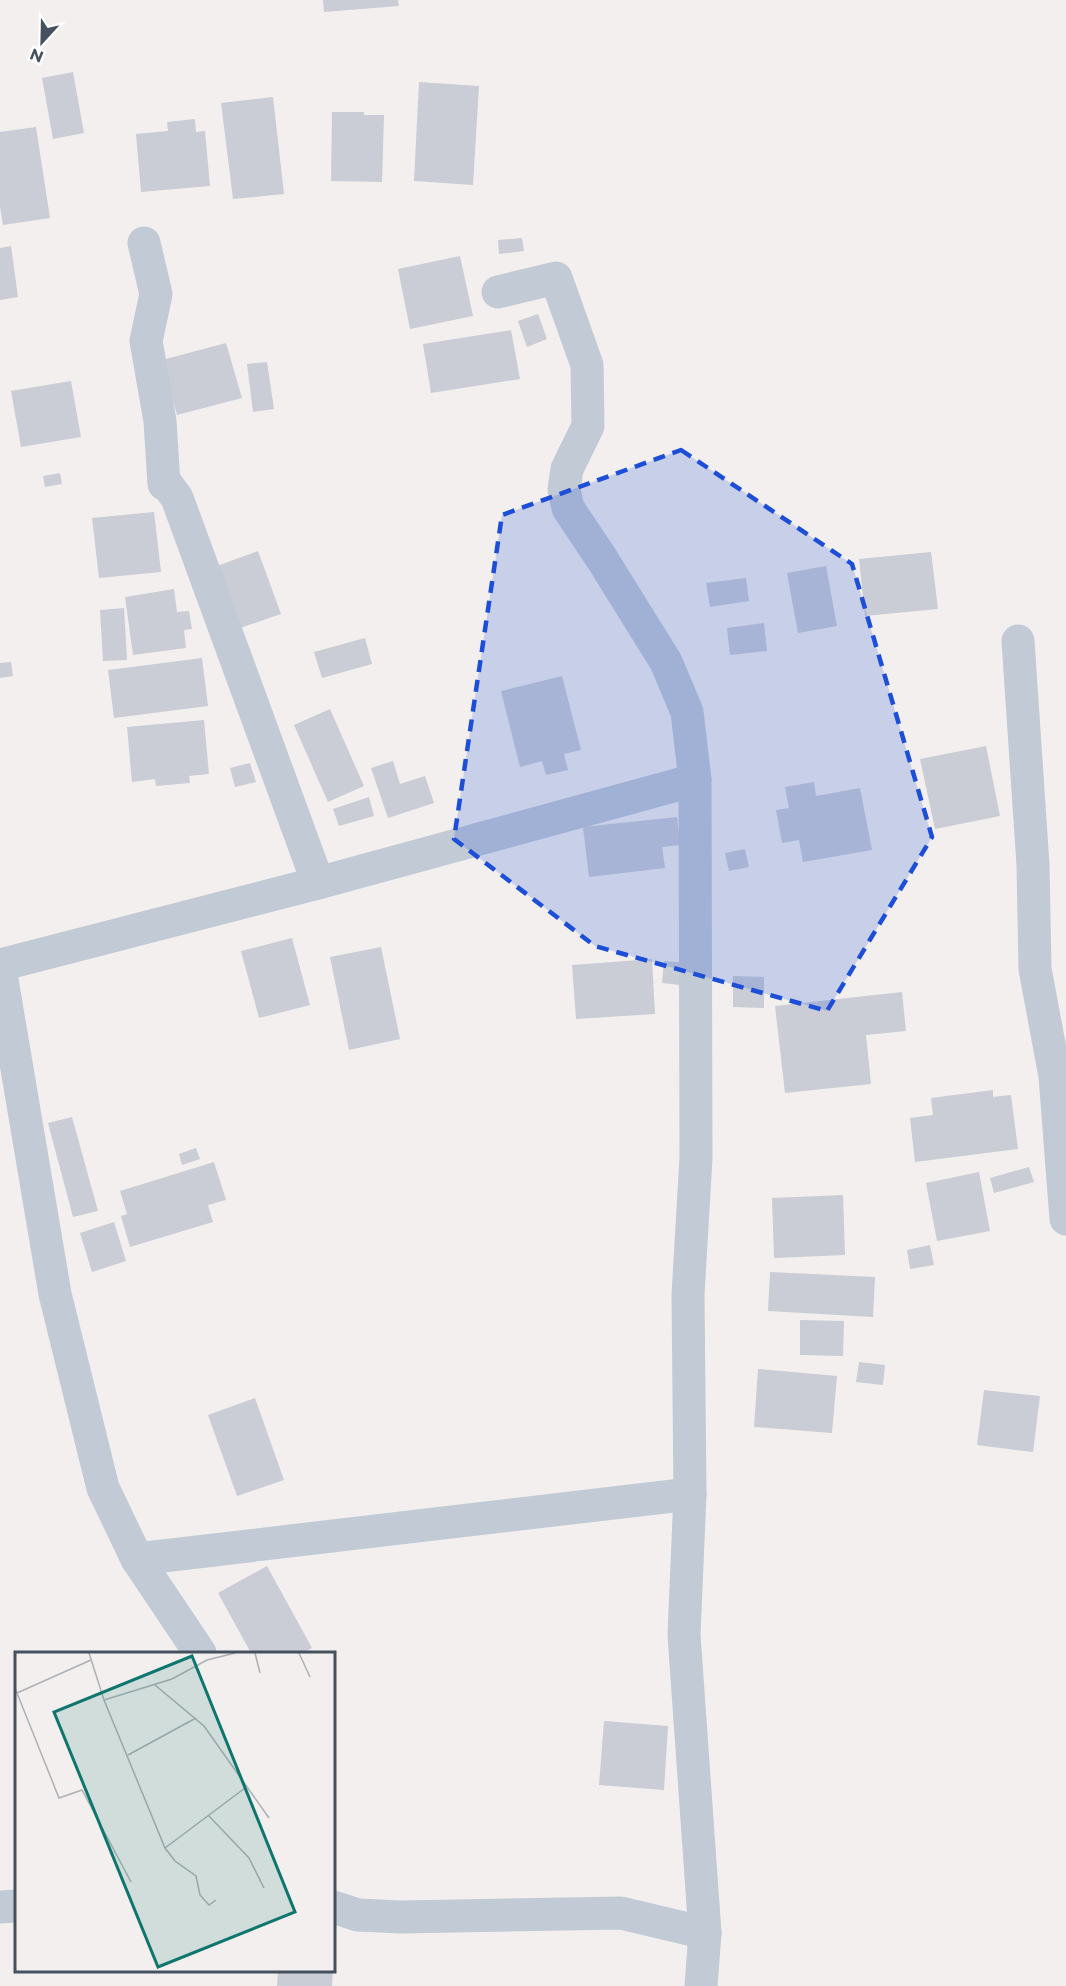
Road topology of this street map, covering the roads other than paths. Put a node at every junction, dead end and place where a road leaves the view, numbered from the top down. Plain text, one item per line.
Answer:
1 (144, 243) dead end
2 (498, 292) dead end
3 (1018, 641) dead end
4 (695, 780) junction
5 (318, 883) junction
6 (0, 966) edge
7 (1066, 1219) edge
8 (690, 1494) junction
9 (137, 1559) junction
10 (199, 1652) edge
11 (15, 1906) edge
12 (0, 1907) edge
13 (334, 1907) edge
14 (705, 1933) junction
15 (701, 1986) edge

1 - 5 street
2 - 4 street
3 - 7 street
4 - 5 street
4 - 8 street
5 - 6 street
6 - 9 street
8 - 9 street
8 - 14 street
9 - 10 street
11 - 12 street
13 - 14 street
14 - 15 street

